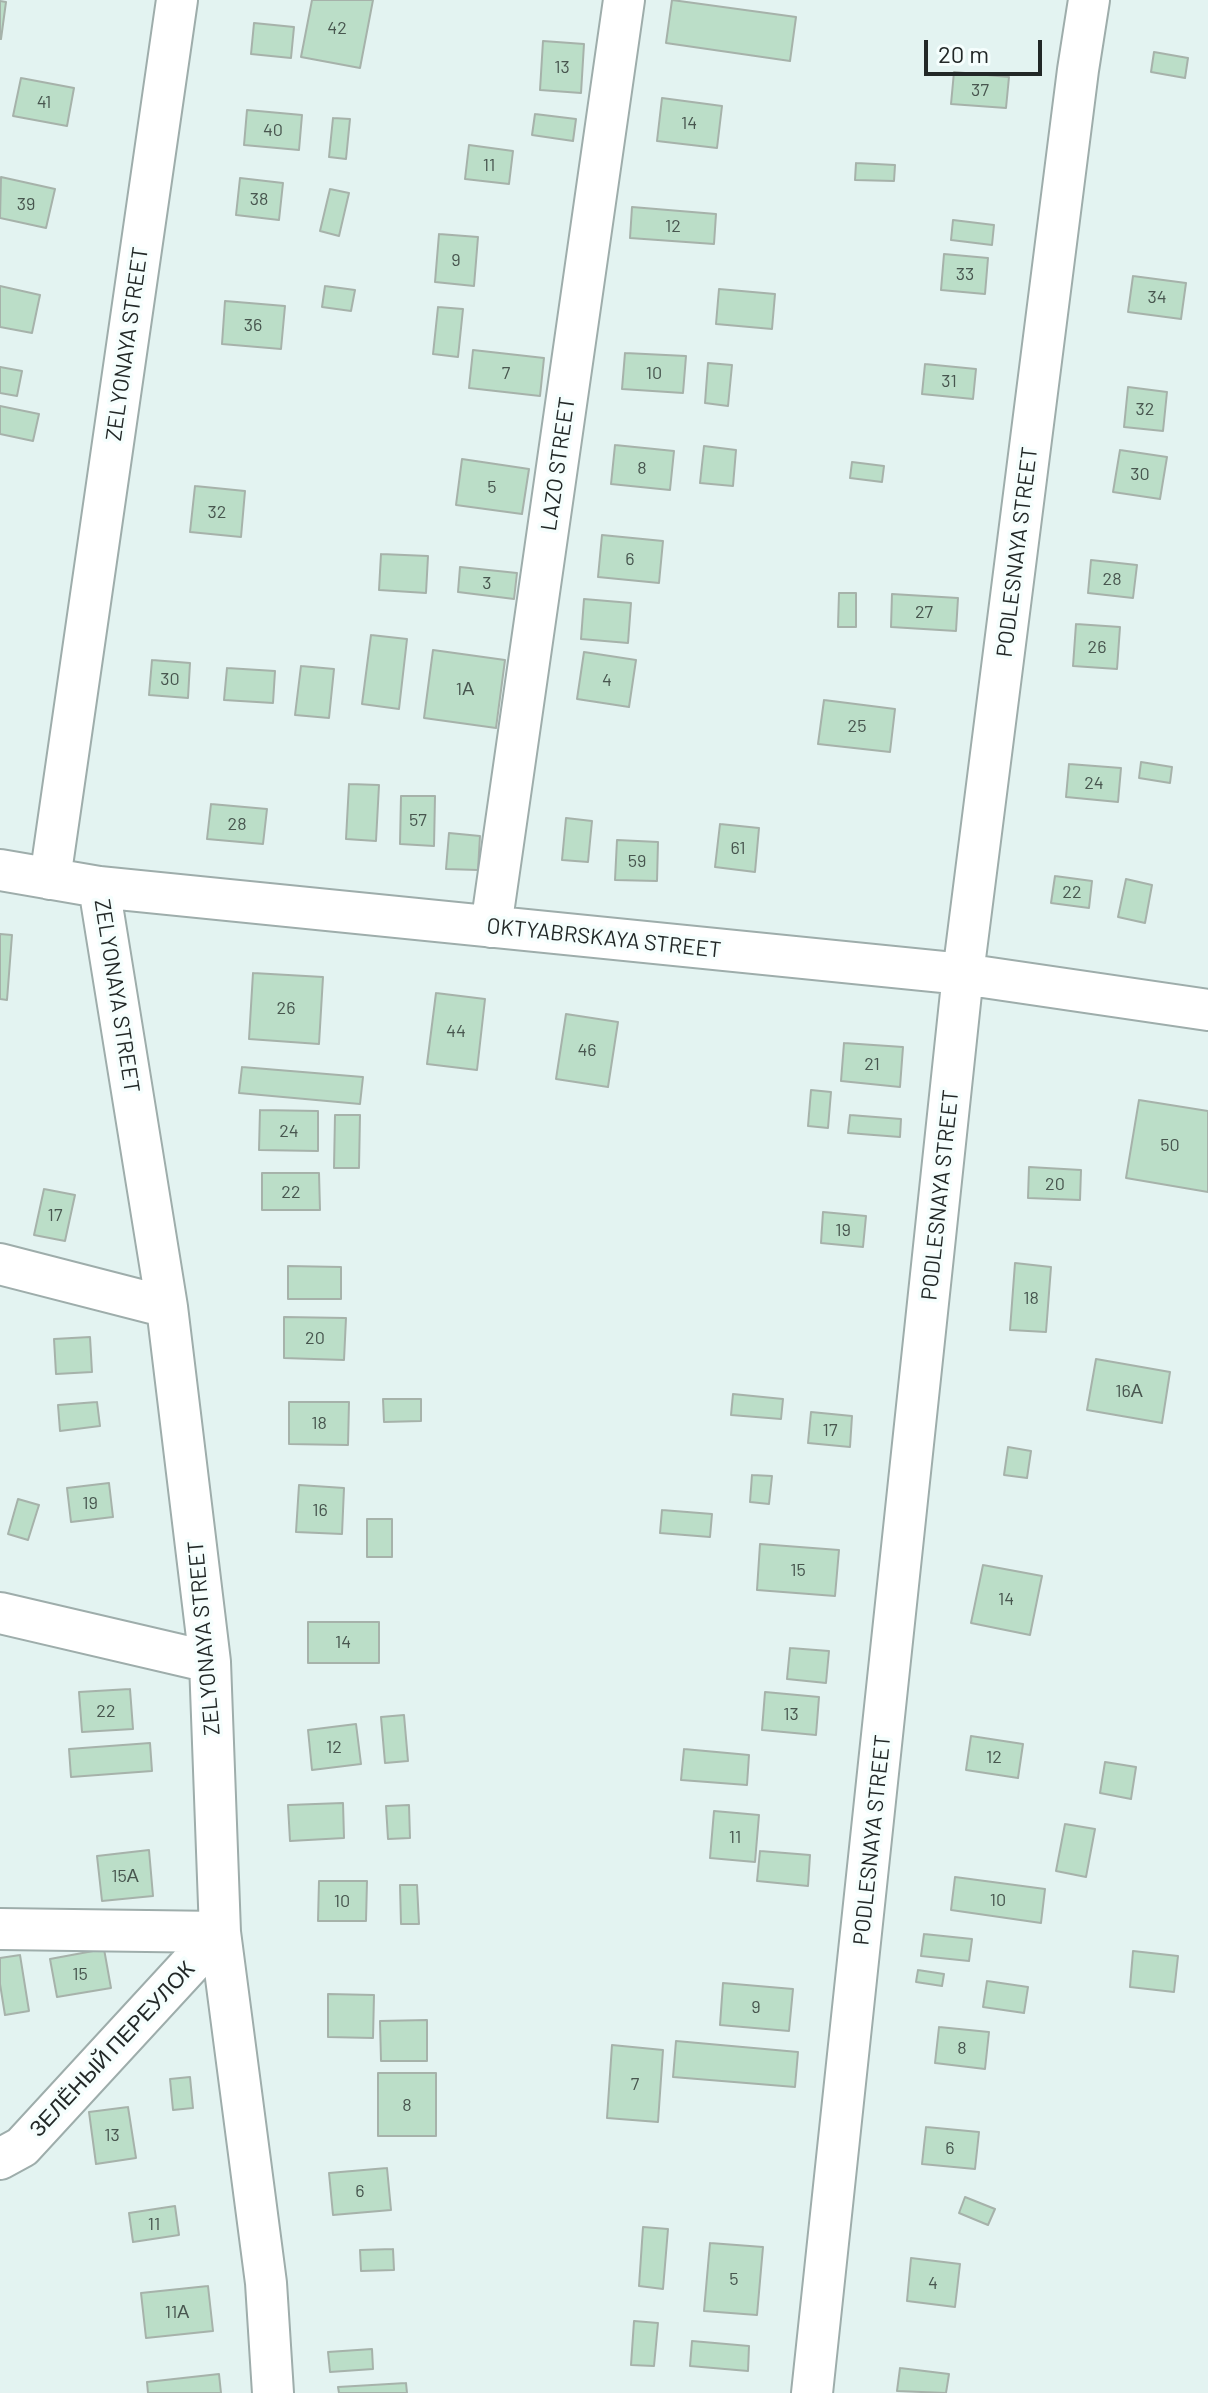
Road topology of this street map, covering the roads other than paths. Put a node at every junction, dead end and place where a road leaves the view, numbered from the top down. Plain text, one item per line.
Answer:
1 (177, 0) edge
2 (624, 0) edge
3 (1089, 0) edge
4 (0, 870) edge
5 (50, 879) junction
6 (99, 887) junction
7 (491, 927) junction
8 (963, 974) junction
9 (1208, 1010) edge
10 (0, 1264) edge
11 (167, 1307) junction
12 (0, 1613) edge
13 (210, 1662) junction
14 (0, 1929) edge
15 (220, 1932) junction
16 (0, 2159) edge
17 (273, 2393) edge
18 (812, 2393) edge

1 - 5 street, ZELYONAYA STREET
2 - 7 street, LAZO STREET
3 - 8 street, PODLESNAYA STREET
4 - 5 street, OKTYABRSKAYA STREET
5 - 6 street, OKTYABRSKAYA STREET
6 - 7 street, OKTYABRSKAYA STREET
6 - 11 street, ZELYONAYA STREET
7 - 8 street, OKTYABRSKAYA STREET
8 - 9 street, OKTYABRSKAYA STREET
8 - 18 street, PODLESNAYA STREET
10 - 11 street
11 - 13 street, ZELYONAYA STREET
12 - 13 street
13 - 15 street, ZELYONAYA STREET
14 - 15 street
15 - 16 street, ЗЕЛЁНЫЙ ПЕРЕУЛОК
15 - 17 street, ZELYONAYA STREET

